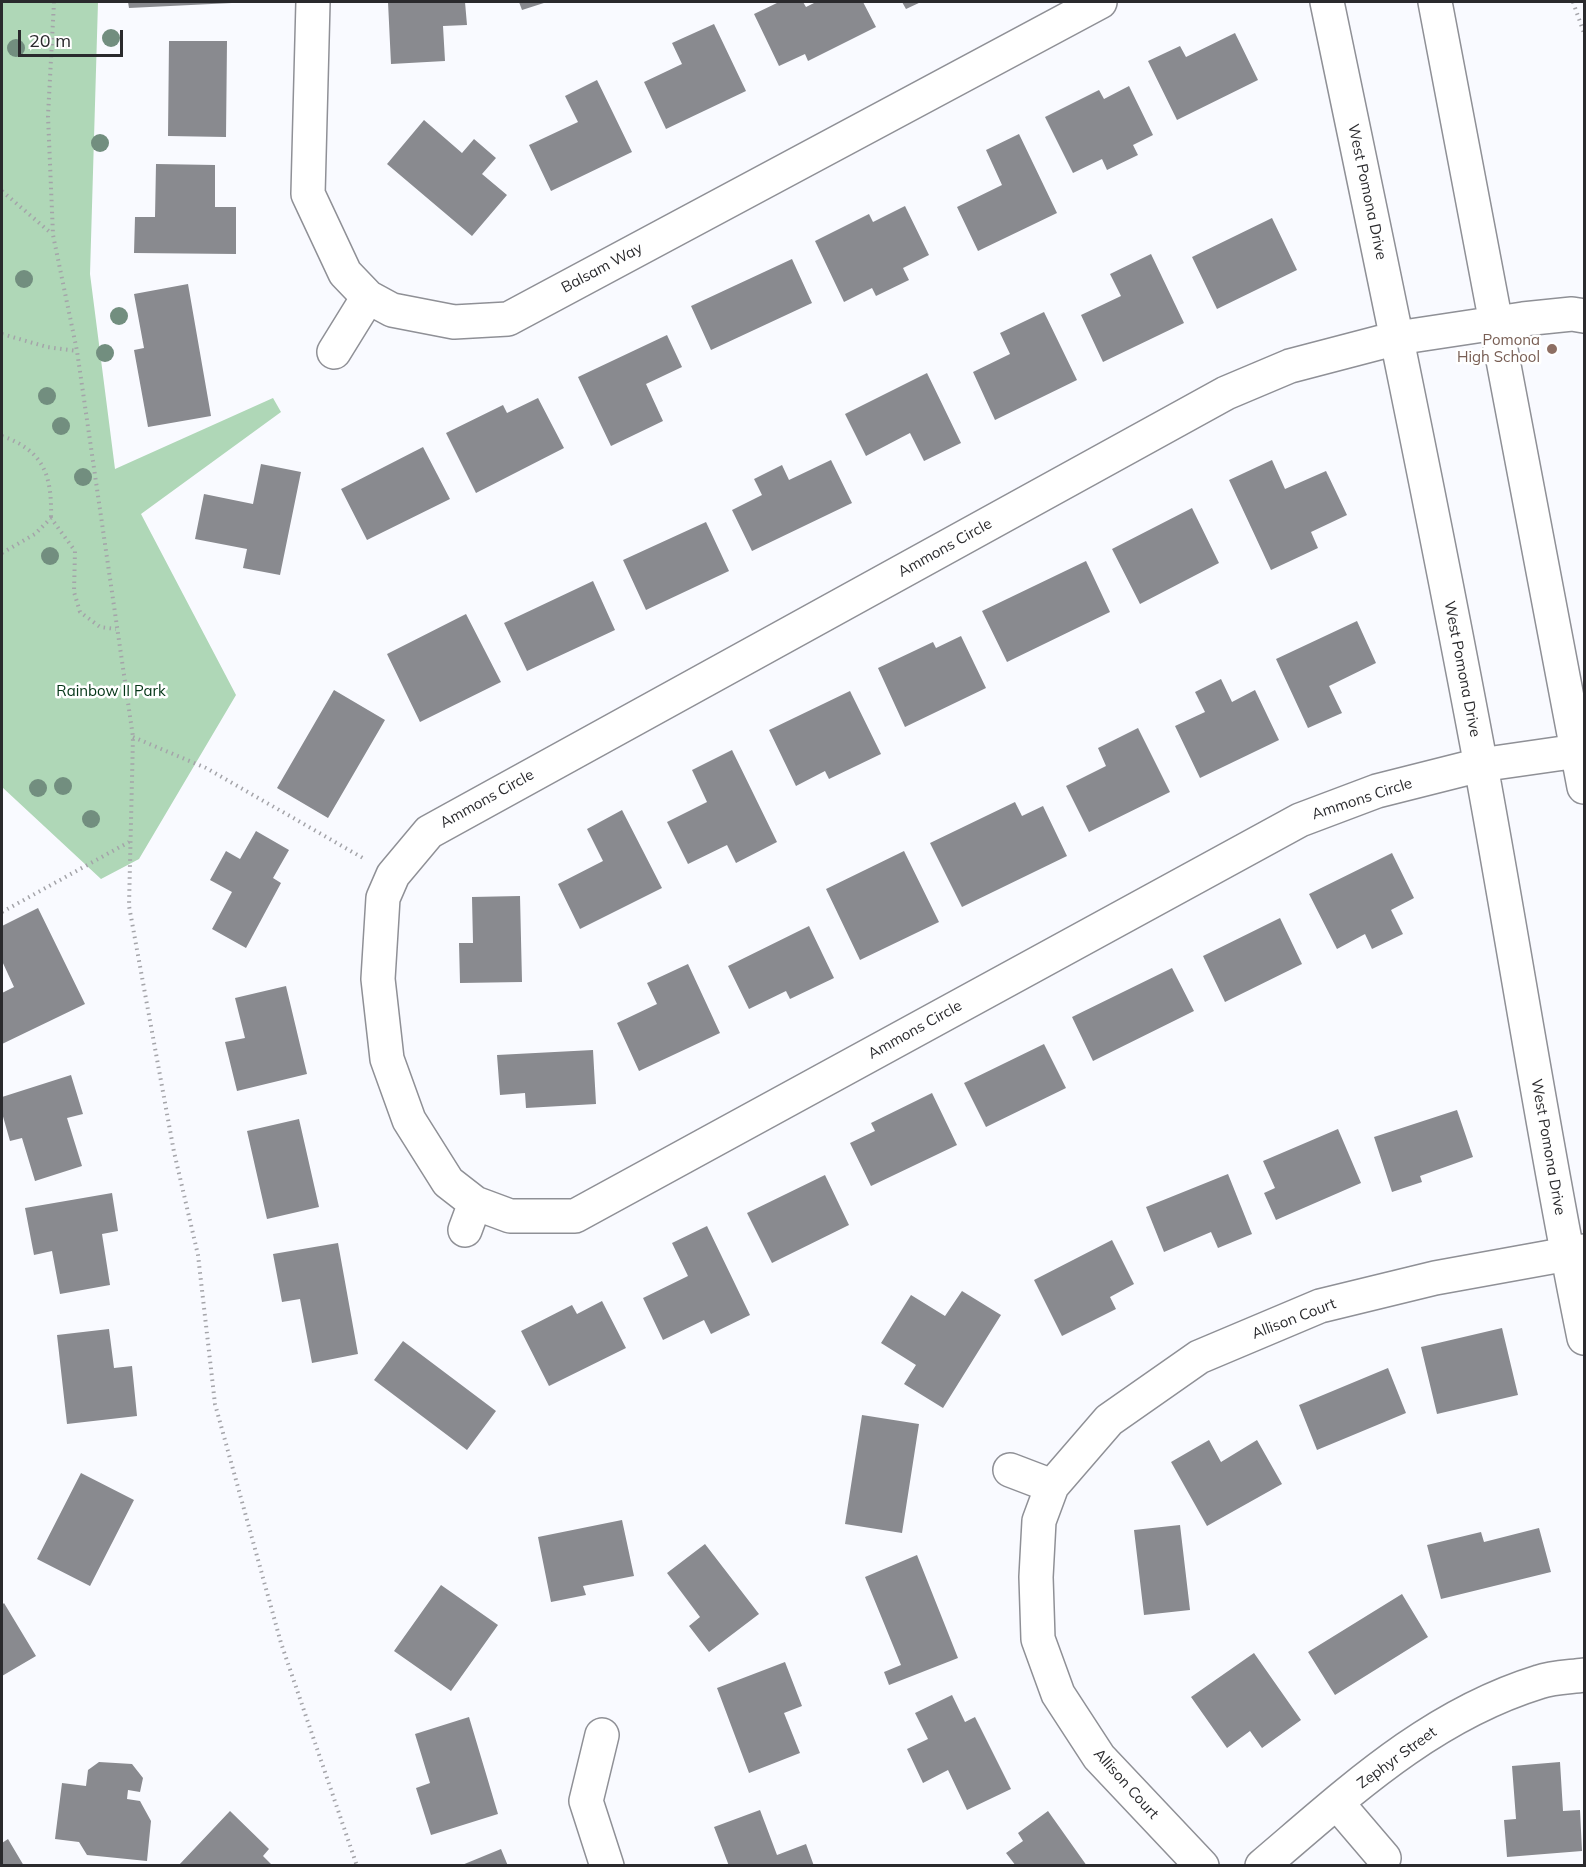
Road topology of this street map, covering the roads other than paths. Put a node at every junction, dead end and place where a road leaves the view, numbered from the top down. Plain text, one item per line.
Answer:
1 (313, 2) edge
2 (1100, 2) edge
3 (1327, 2) edge
4 (1435, 2) edge
5 (368, 297) junction
6 (1584, 316) edge
7 (1495, 323) junction
8 (1397, 338) junction
9 (334, 352) dead end
10 (1581, 751) edge
11 (1480, 765) junction
12 (1584, 787) edge
13 (1576, 1253) edge
14 (1584, 1338) edge
15 (1010, 1470) dead end
16 (1052, 1486) junction
17 (1584, 1675) edge
18 (602, 1735) dead end
19 (1337, 1803) junction
20 (1384, 1858) dead end
21 (607, 1866) edge
22 (1202, 1866) edge
23 (1262, 1866) edge

1 - 5 street, Balsam Way
2 - 5 street, Balsam Way
3 - 8 street, West Pomona Drive
4 - 7 street
5 - 9 street
6 - 7 street, Ammons Circle
7 - 8 street, Ammons Circle
7 - 10 street
8 - 11 street, West Pomona Drive
8 - 11 street, Ammons Circle
10 - 11 street, Ammons Circle
10 - 12 street
11 - 13 street, West Pomona Drive
13 - 14 street, West Pomona Drive
13 - 16 street, Allison Court
15 - 16 street
16 - 22 street, Allison Court
17 - 19 street, Zephyr Street
18 - 21 street
19 - 20 street
19 - 23 street, Zephyr Street

